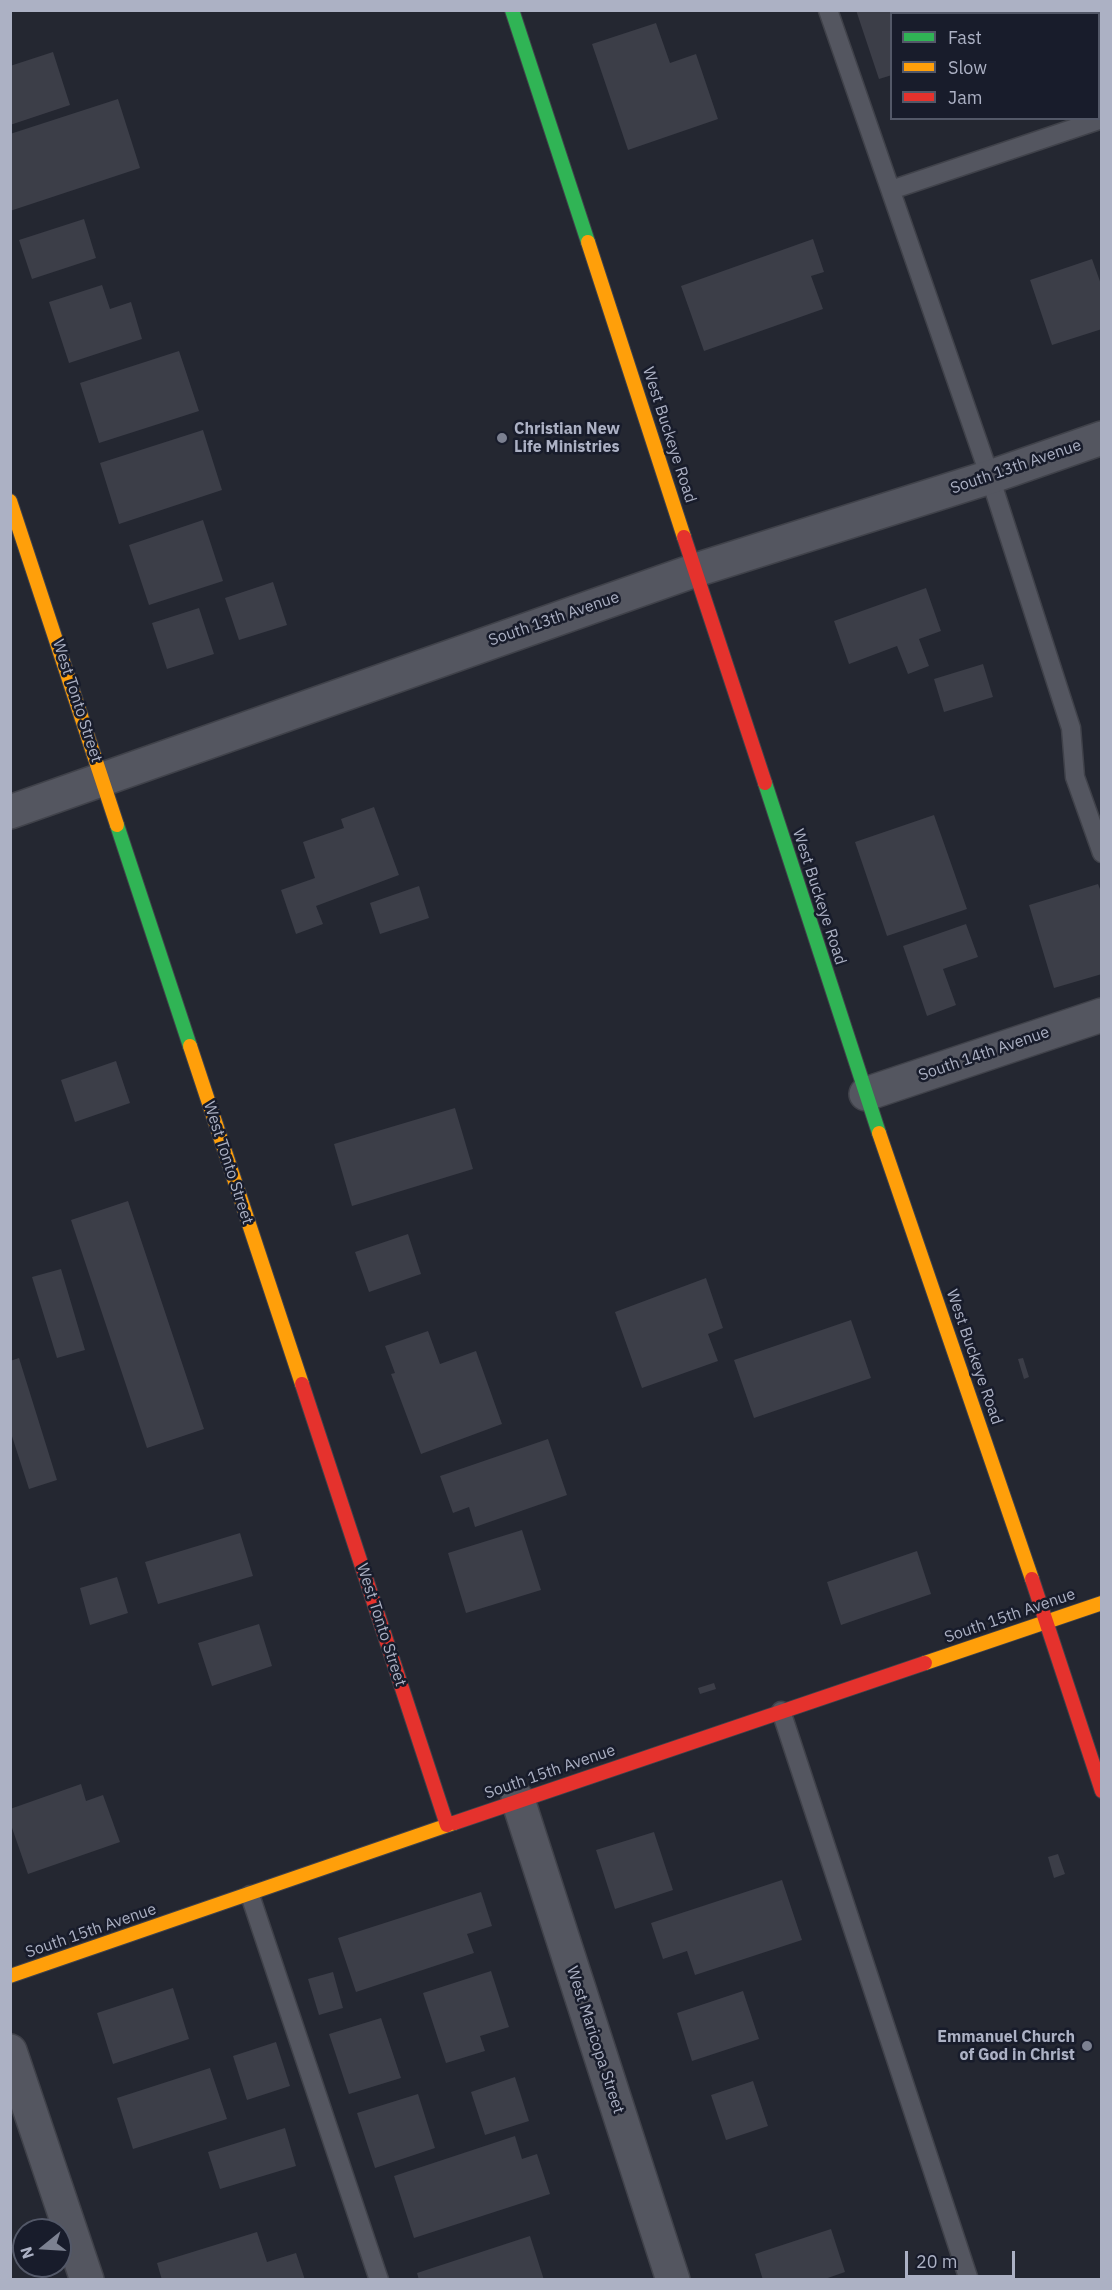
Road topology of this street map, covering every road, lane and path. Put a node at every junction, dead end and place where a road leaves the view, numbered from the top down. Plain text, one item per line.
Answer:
1 (828, 10) edge
2 (517, 12) edge
3 (1098, 120) edge
4 (891, 190) junction
5 (1101, 438) edge
6 (990, 477) junction
7 (10, 501) edge
8 (696, 570) junction
9 (102, 779) junction
10 (10, 812) edge
11 (1101, 853) edge
12 (1101, 1015) edge
13 (866, 1094) junction
14 (1101, 1603) edge
15 (1046, 1622) junction
16 (781, 1711) junction
17 (1101, 1791) edge
18 (518, 1800) junction
19 (447, 1825) junction
20 (250, 1895) junction
21 (10, 1976) edge
22 (10, 2051) edge
23 (87, 2280) edge
24 (379, 2280) edge
25 (672, 2280) edge
26 (969, 2280) edge

1 - 4 lane
2 - 8 main road, West Buckeye Road
3 - 4 lane
4 - 6 lane
5 - 6 street, South 13th Avenue
6 - 8 street, South 13th Avenue
6 - 11 lane
7 - 9 main road, West Tonto Street
8 - 9 street, South 13th Avenue
8 - 13 main road, West Buckeye Road
9 - 10 street, South 13th Avenue
9 - 19 main road, West Tonto Street
12 - 13 street, South 14th Avenue
13 - 15 main road, West Buckeye Road
14 - 15 main road, South 15th Avenue
15 - 16 main road, South 15th Avenue
15 - 17 main road, West Buckeye Road
16 - 18 main road, South 15th Avenue
16 - 26 lane
18 - 19 main road, South 15th Avenue
18 - 25 street, West Maricopa Street
19 - 20 main road, South 15th Avenue
20 - 21 main road, South 15th Avenue
20 - 24 lane
22 - 23 street

